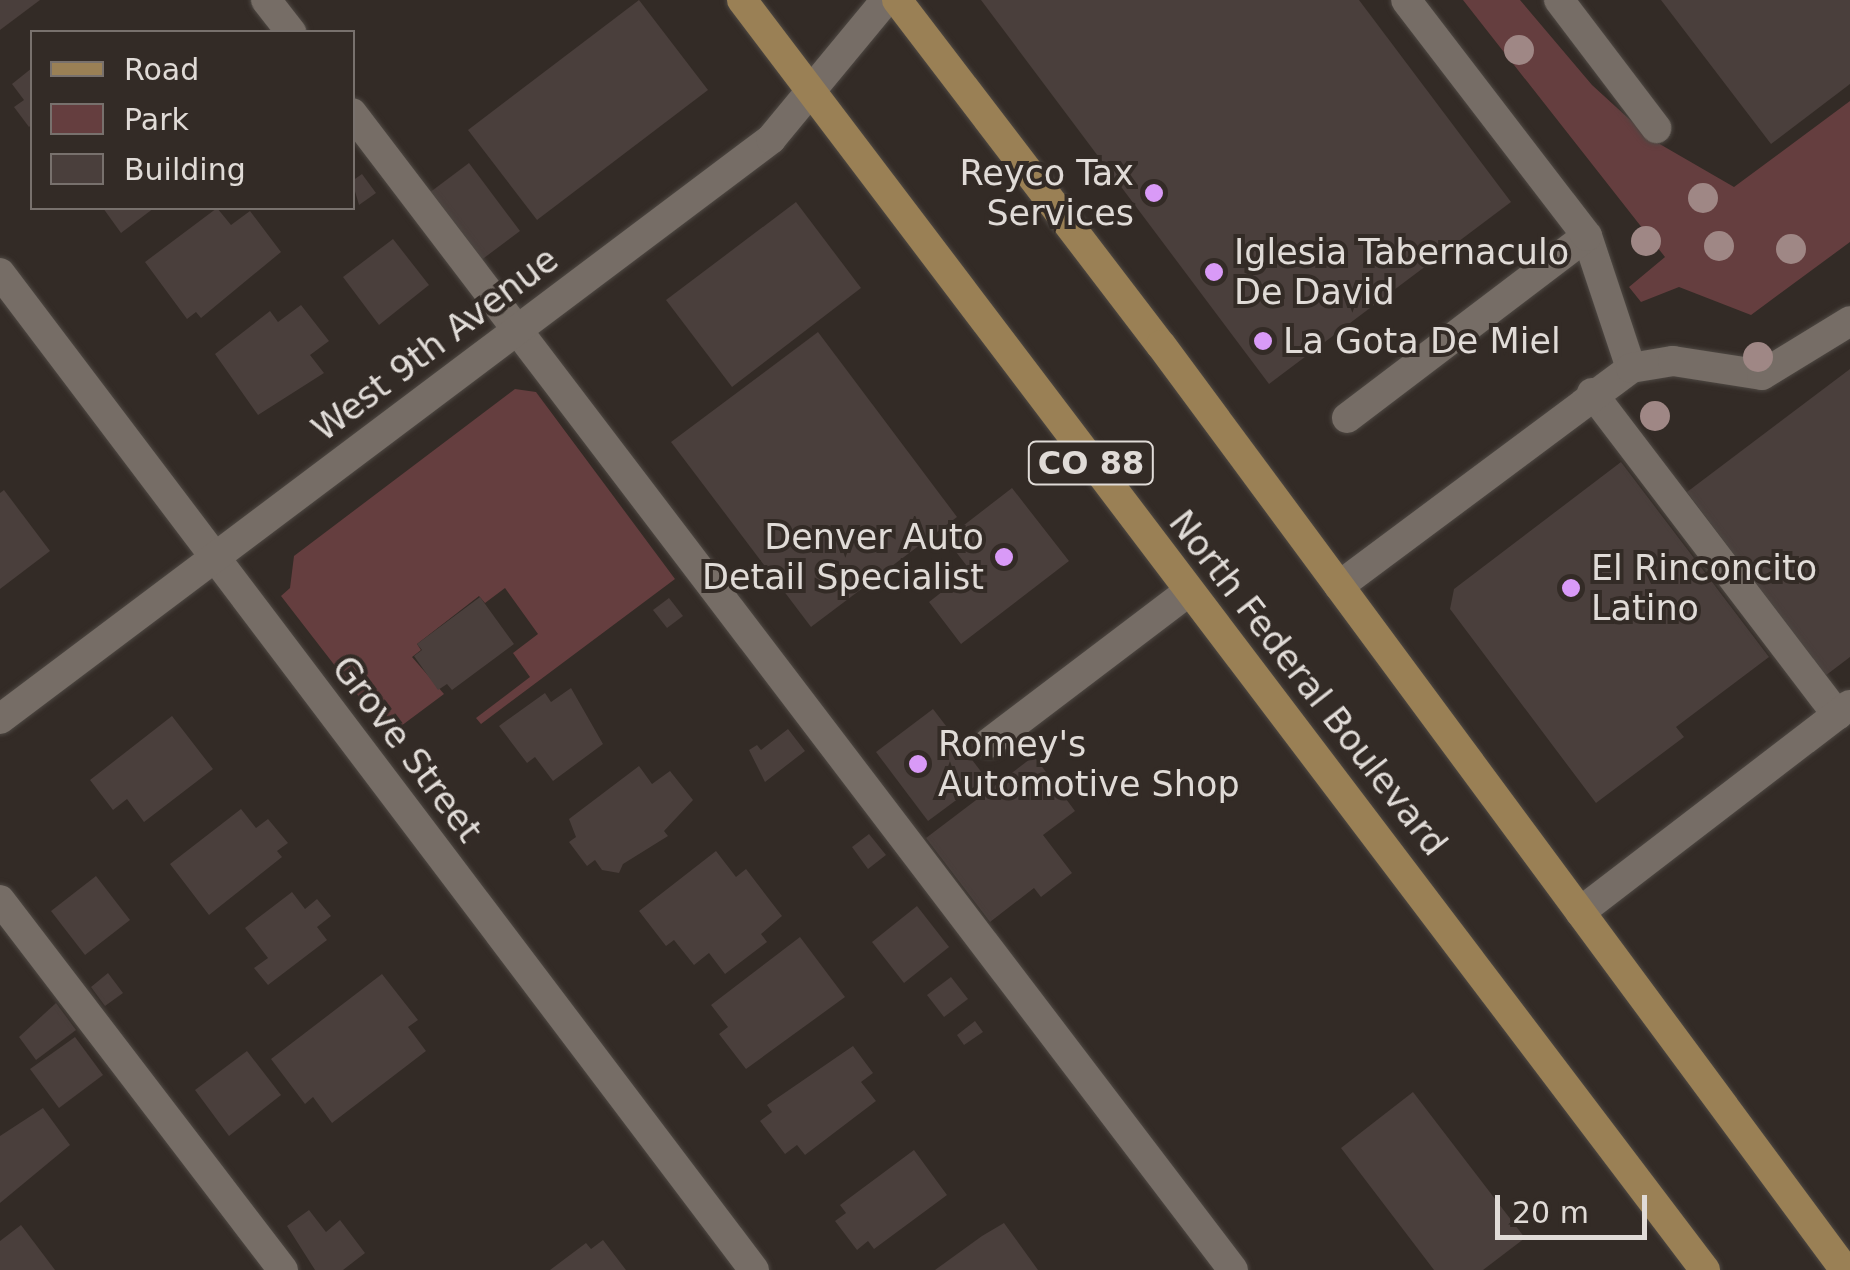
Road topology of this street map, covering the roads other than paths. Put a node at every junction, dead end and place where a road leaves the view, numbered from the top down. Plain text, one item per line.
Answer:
1 (266, 0) edge
2 (742, 0) edge
3 (886, 0) edge
4 (897, 0) edge
5 (1406, 0) edge
6 (1559, 0) edge
7 (289, 30) edge
8 (809, 93) junction
9 (355, 117) edge
10 (1656, 128) dead end
11 (1587, 236) junction
12 (0, 273) edge
13 (1850, 321) edge
14 (517, 329) junction
15 (1631, 368) junction
16 (1592, 393) junction
17 (1347, 418) dead end
18 (215, 557) junction
19 (1339, 586) junction
20 (1190, 590) junction
21 (1844, 710) edge
22 (0, 719) edge
23 (988, 743) dead end
24 (0, 900) edge
25 (1580, 912) junction
26 (1838, 1262) edge
27 (283, 1270) edge
28 (754, 1270) edge
29 (1232, 1270) edge
30 (1705, 1270) edge

1 - 7 street
2 - 8 main road, North Federal Boulevard / CO 88
3 - 8 street, West 9th Avenue
4 - 19 main road
5 - 11 street
6 - 10 street
8 - 14 street, West 9th Avenue
8 - 20 main road, North Federal Boulevard / CO 88
9 - 14 street
11 - 15 street
11 - 17 street
12 - 18 street, Grove Street
13 - 15 street
14 - 18 street, West 9th Avenue
14 - 29 street
15 - 16 street
16 - 19 street
16 - 21 street
18 - 22 street, West 9th Avenue
18 - 28 street, Grove Street
19 - 25 main road
20 - 23 street
20 - 30 main road, North Federal Boulevard / CO 88
21 - 25 street
24 - 27 street
25 - 26 main road

